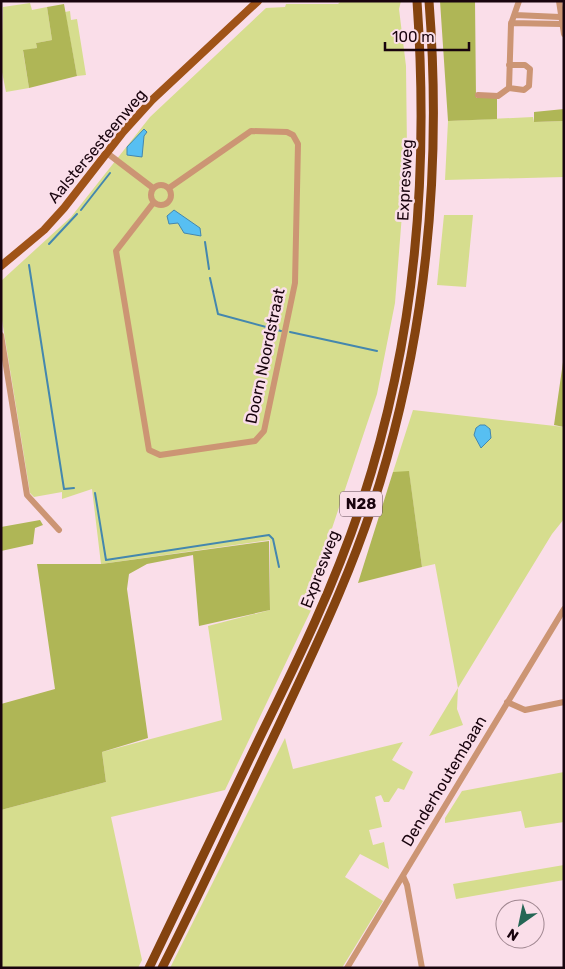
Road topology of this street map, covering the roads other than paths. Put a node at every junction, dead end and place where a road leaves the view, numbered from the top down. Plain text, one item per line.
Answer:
1 (258, 1) edge
2 (417, 1) edge
3 (429, 1) edge
4 (520, 1) edge
5 (559, 1) edge
6 (515, 15) junction
7 (561, 21) junction
8 (511, 23) junction
9 (564, 34) edge
10 (509, 65) junction
11 (509, 88) junction
12 (478, 95) dead end
13 (107, 153) junction
14 (153, 188) junction
15 (169, 188) junction
16 (154, 202) junction
17 (1, 266) edge
18 (1, 335) edge
19 (59, 530) dead end
20 (564, 609) edge
21 (507, 702) junction
22 (564, 702) edge
23 (403, 876) junction
24 (149, 968) edge
25 (162, 968) edge
26 (347, 968) edge
27 (422, 968) edge

1 - 13 main road, Aalstersesteenweg
2 - 24 highway, Expresweg / N28
3 - 25 highway, Expresweg / N28
4 - 6 street
5 - 7 street
6 - 7 street
6 - 8 street
7 - 8 street
7 - 9 street
8 - 10 street
10 - 11 street
10 - 11 street
11 - 12 street
13 - 14 street
13 - 17 main road, Aalstersesteenweg
14 - 15 street
14 - 16 street
15 - 16 street
15 - 16 street, Doorn Noordstraat
18 - 19 street
20 - 21 street, Denderhoutembaan
21 - 22 street
21 - 23 street, Denderhoutembaan
23 - 26 street, Denderhoutembaan
23 - 27 street

